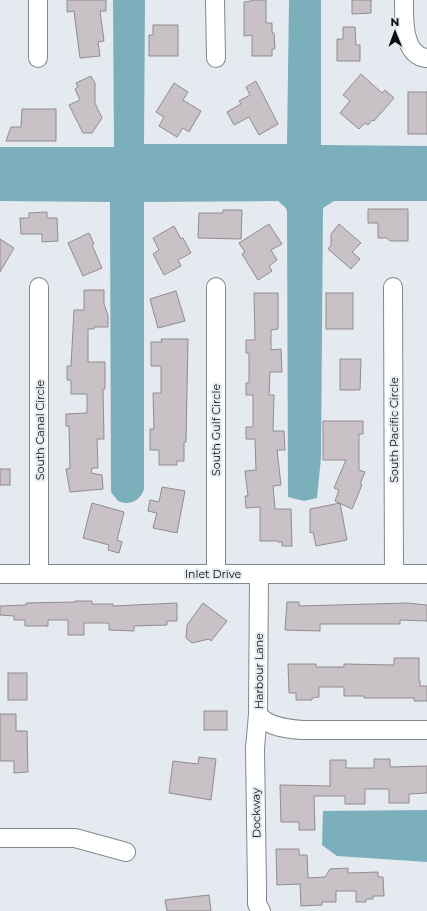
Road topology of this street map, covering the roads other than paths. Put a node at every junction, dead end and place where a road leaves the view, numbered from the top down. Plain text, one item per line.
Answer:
1 (38, 0) edge
2 (215, 0) edge
3 (404, 0) edge
4 (38, 58) dead end
5 (216, 58) dead end
6 (427, 58) edge
7 (39, 287) dead end
8 (216, 287) dead end
9 (393, 287) dead end
10 (39, 573) junction
11 (216, 573) junction
12 (394, 573) junction
13 (0, 574) edge
14 (427, 574) edge
15 (259, 575) junction
16 (258, 714) junction
17 (427, 730) edge
18 (0, 838) edge
19 (126, 852) dead end
20 (261, 911) edge

1 - 4 street
2 - 5 street
3 - 6 street
7 - 10 street, South Canal Circle
8 - 11 street, South Gulf Circle
9 - 12 street, South Pacific Circle
10 - 11 street, Inlet Drive
10 - 13 street, Inlet Drive
11 - 15 street, Inlet Drive
12 - 14 street, Inlet Drive
12 - 15 street, Inlet Drive
15 - 16 street, Harbour Lane
16 - 17 street, Harbour Lane
16 - 20 street, Dockway
18 - 19 street

